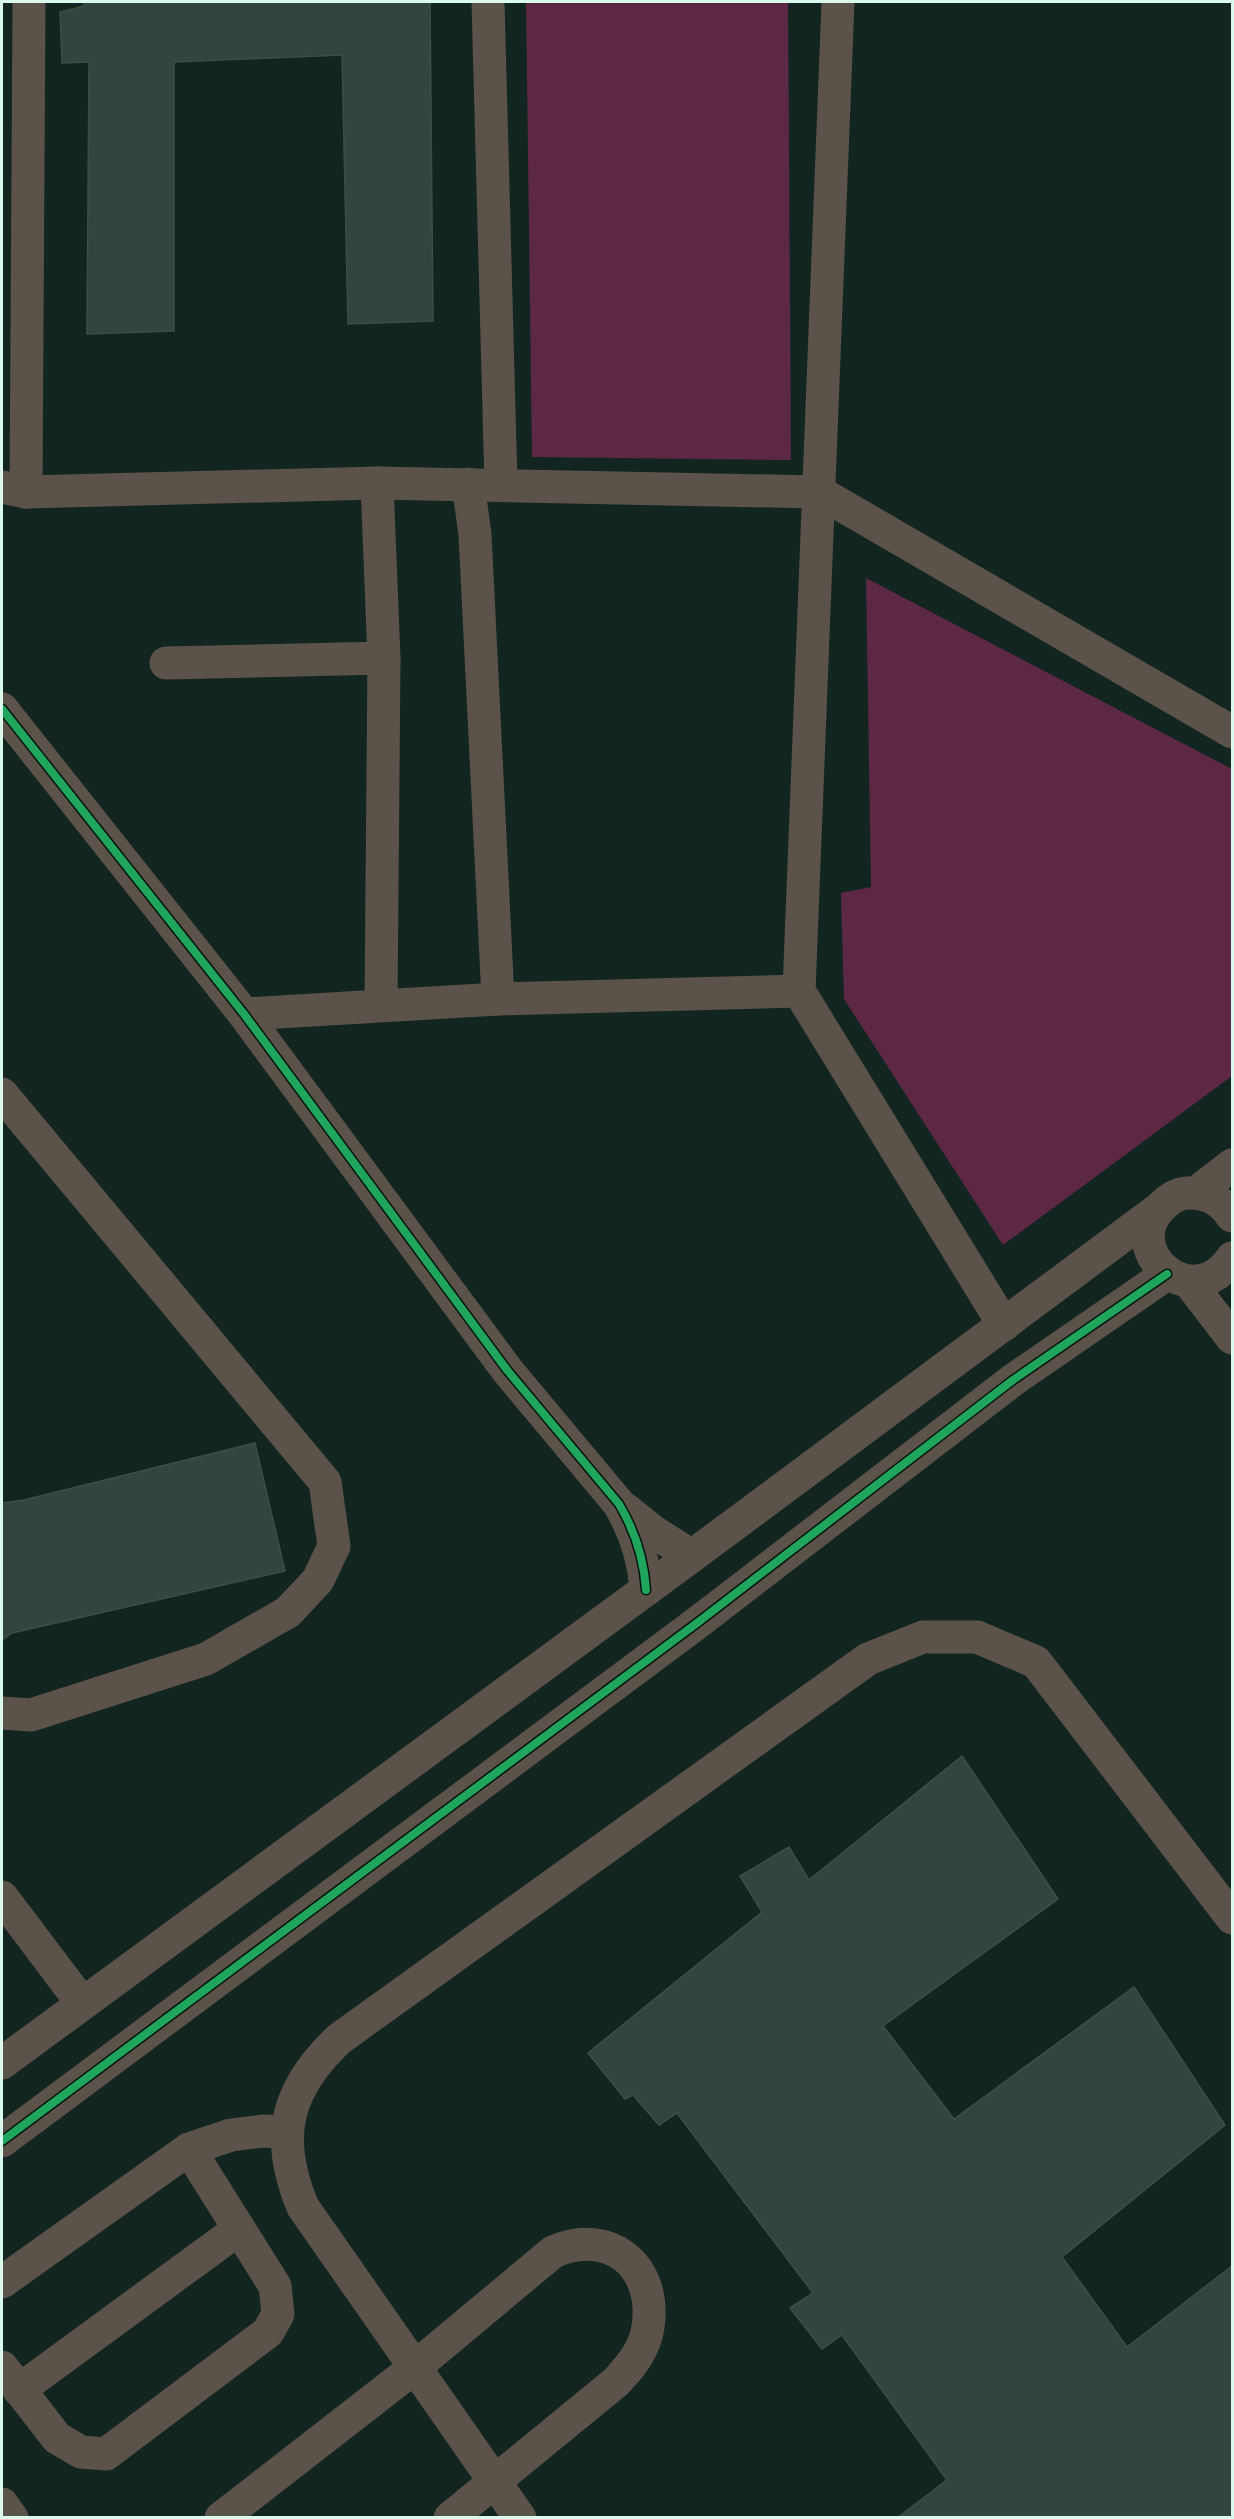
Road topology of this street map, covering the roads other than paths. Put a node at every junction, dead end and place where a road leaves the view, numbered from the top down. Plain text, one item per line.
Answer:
1 (29, 2) edge
2 (488, 2) edge
3 (838, 2) edge
4 (377, 483) junction
5 (468, 484) junction
6 (501, 485) junction
7 (14, 489) edge
8 (819, 492) junction
9 (384, 658) junction
10 (166, 663) dead end
11 (2, 709) edge
12 (1233, 732) edge
13 (799, 991) junction
14 (498, 999) junction
15 (381, 1004) junction
16 (244, 1014) junction
17 (2, 1094) edge
18 (1233, 1165) edge
19 (1197, 1192) junction
20 (1156, 1211) junction
21 (1233, 1216) edge
22 (1233, 1258) edge
23 (1178, 1278) junction
24 (1004, 1325) junction
25 (1233, 1338) edge
26 (619, 1504) junction
27 (693, 1556) junction
28 (646, 1590) junction
29 (2, 1713) edge
30 (2, 1897) edge
31 (1233, 1918) edge
32 (82, 2003) junction
33 (2, 2063) edge
34 (287, 2132) junction
35 (2, 2141) edge
36 (189, 2150) junction
37 (239, 2229) junction
38 (2, 2282) edge
39 (414, 2368) junction
40 (10, 2379) edge
41 (495, 2482) junction
42 (2, 2504) edge
43 (12, 2517) edge
44 (221, 2517) edge
45 (450, 2517) edge
46 (520, 2517) edge

1 - 7 street
2 - 6 street
3 - 8 street
4 - 5 street
4 - 7 street
4 - 9 street
5 - 6 street
5 - 14 street
6 - 8 street
8 - 12 street
8 - 13 street
9 - 10 street
9 - 15 street
11 - 16 street
13 - 14 street
13 - 24 street
14 - 15 street
15 - 16 street
16 - 26 street
17 - 29 street
18 - 19 street
19 - 20 street
19 - 21 street
20 - 23 street
20 - 24 street
22 - 23 street
23 - 25 street
23 - 35 street
24 - 27 street
26 - 27 street
26 - 28 street
27 - 28 street
28 - 32 street
30 - 32 street
31 - 34 street
32 - 33 street
34 - 36 street
34 - 39 street
36 - 37 street
36 - 38 street
37 - 40 street
37 - 40 street
39 - 41 street
39 - 41 street
39 - 44 street
41 - 45 street
41 - 46 street
42 - 43 street

